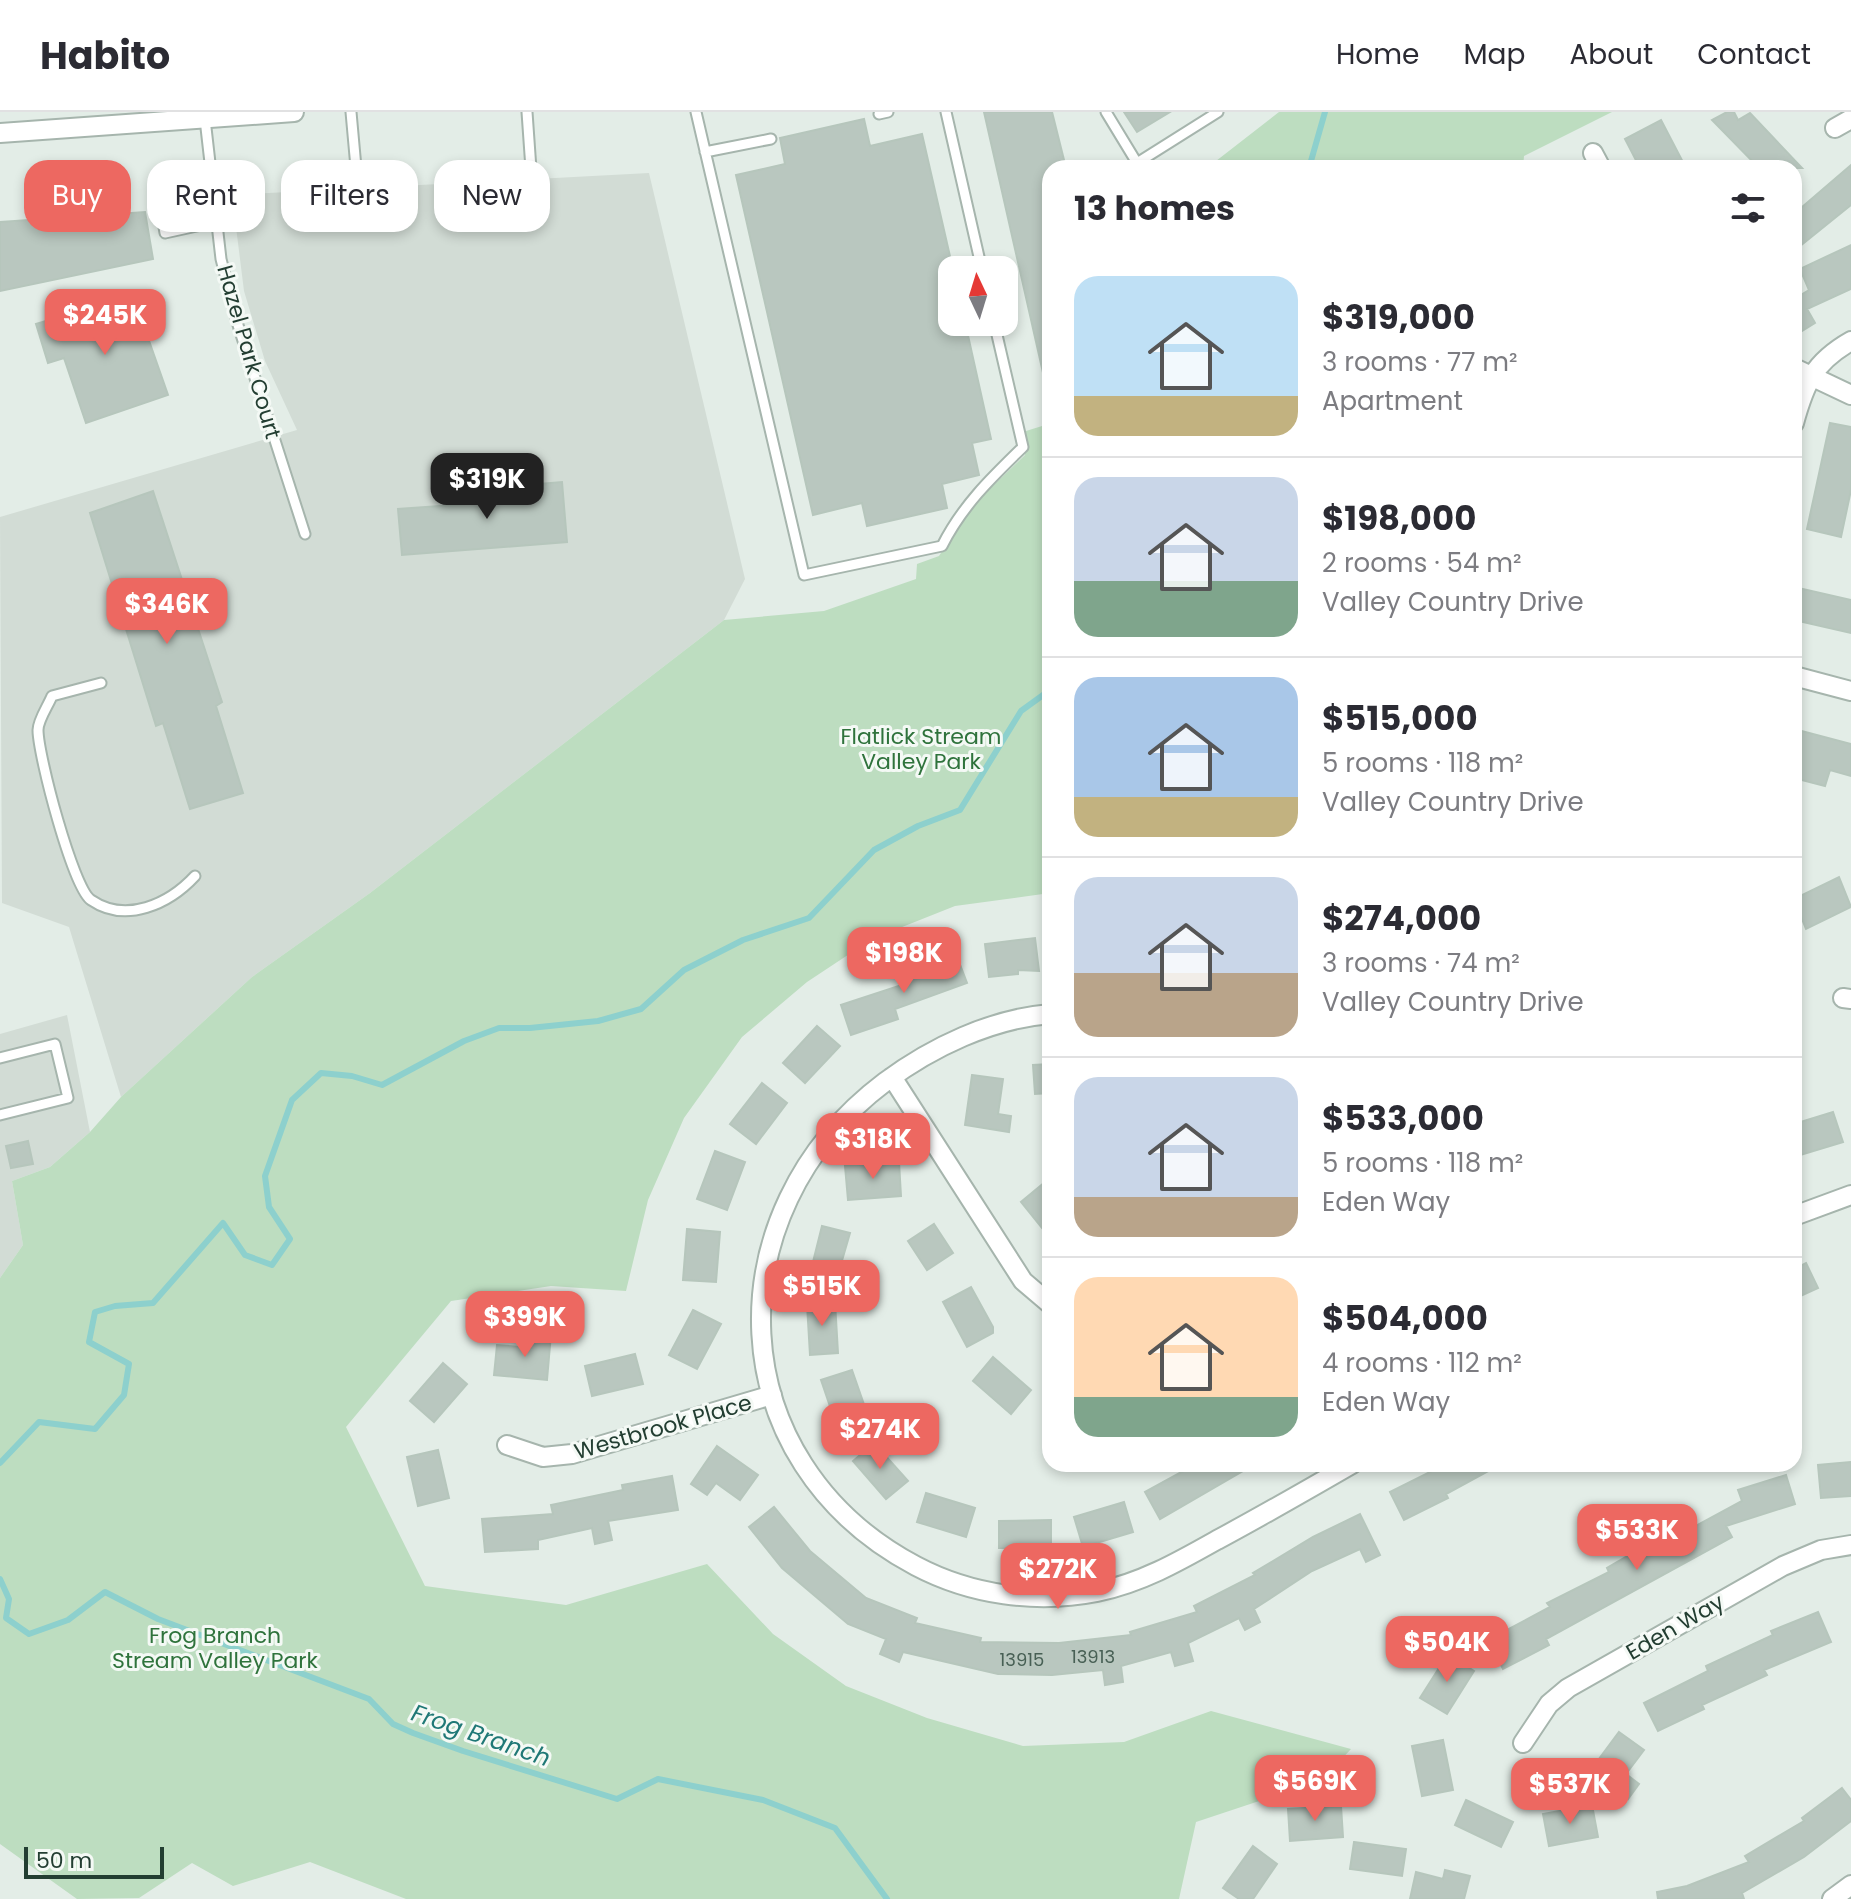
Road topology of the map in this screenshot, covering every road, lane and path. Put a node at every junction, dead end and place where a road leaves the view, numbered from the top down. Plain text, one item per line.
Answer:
1 (294, 112) edge
2 (351, 112) edge
3 (527, 112) edge
4 (696, 112) edge
5 (946, 112) edge
6 (1106, 112) edge
7 (1218, 112) edge
8 (205, 118) junction
9 (0, 133) edge
10 (771, 139) dead end
11 (705, 152) junction
12 (209, 160) edge
13 (355, 160) edge
14 (530, 160) edge
15 (1134, 160) edge
16 (1145, 160) edge
17 (217, 232) edge
18 (979, 256) edge
19 (997, 336) edge
20 (1851, 341) edge
21 (1802, 371) edge
22 (1813, 375) junction
23 (1802, 394) edge
24 (1851, 395) edge
25 (305, 534) dead end
26 (1802, 678) edge
27 (101, 683) dead end
28 (1851, 691) edge
29 (195, 876) dead end
30 (1042, 1015) edge
31 (0, 1058) edge
32 (892, 1077) junction
33 (0, 1115) edge
34 (1851, 1195) edge
35 (1802, 1213) edge
36 (1042, 1297) edge
37 (772, 1395) junction
38 (507, 1445) dead end
39 (1338, 1472) edge
40 (1851, 1545) edge
41 (1523, 1743) dead end
42 (1851, 1885) edge
43 (1832, 1899) edge

1 - 8 street
2 - 13 lane
3 - 14 lane
4 - 11 lane
5 - 18 lane
6 - 15 lane
7 - 16 lane
8 - 9 street
8 - 12 lane, Hazel Park Court
10 - 11 lane
11 - 19 lane
17 - 25 lane, Hazel Park Court
20 - 22 street
21 - 22 street
22 - 23 street
22 - 24 street
26 - 28 street
27 - 29 lane
30 - 32 street
31 - 33 lane
32 - 36 street
32 - 37 street
34 - 35 street
37 - 38 street, Westbrook Place
37 - 39 street
40 - 41 street, Eden Way
42 - 43 street

